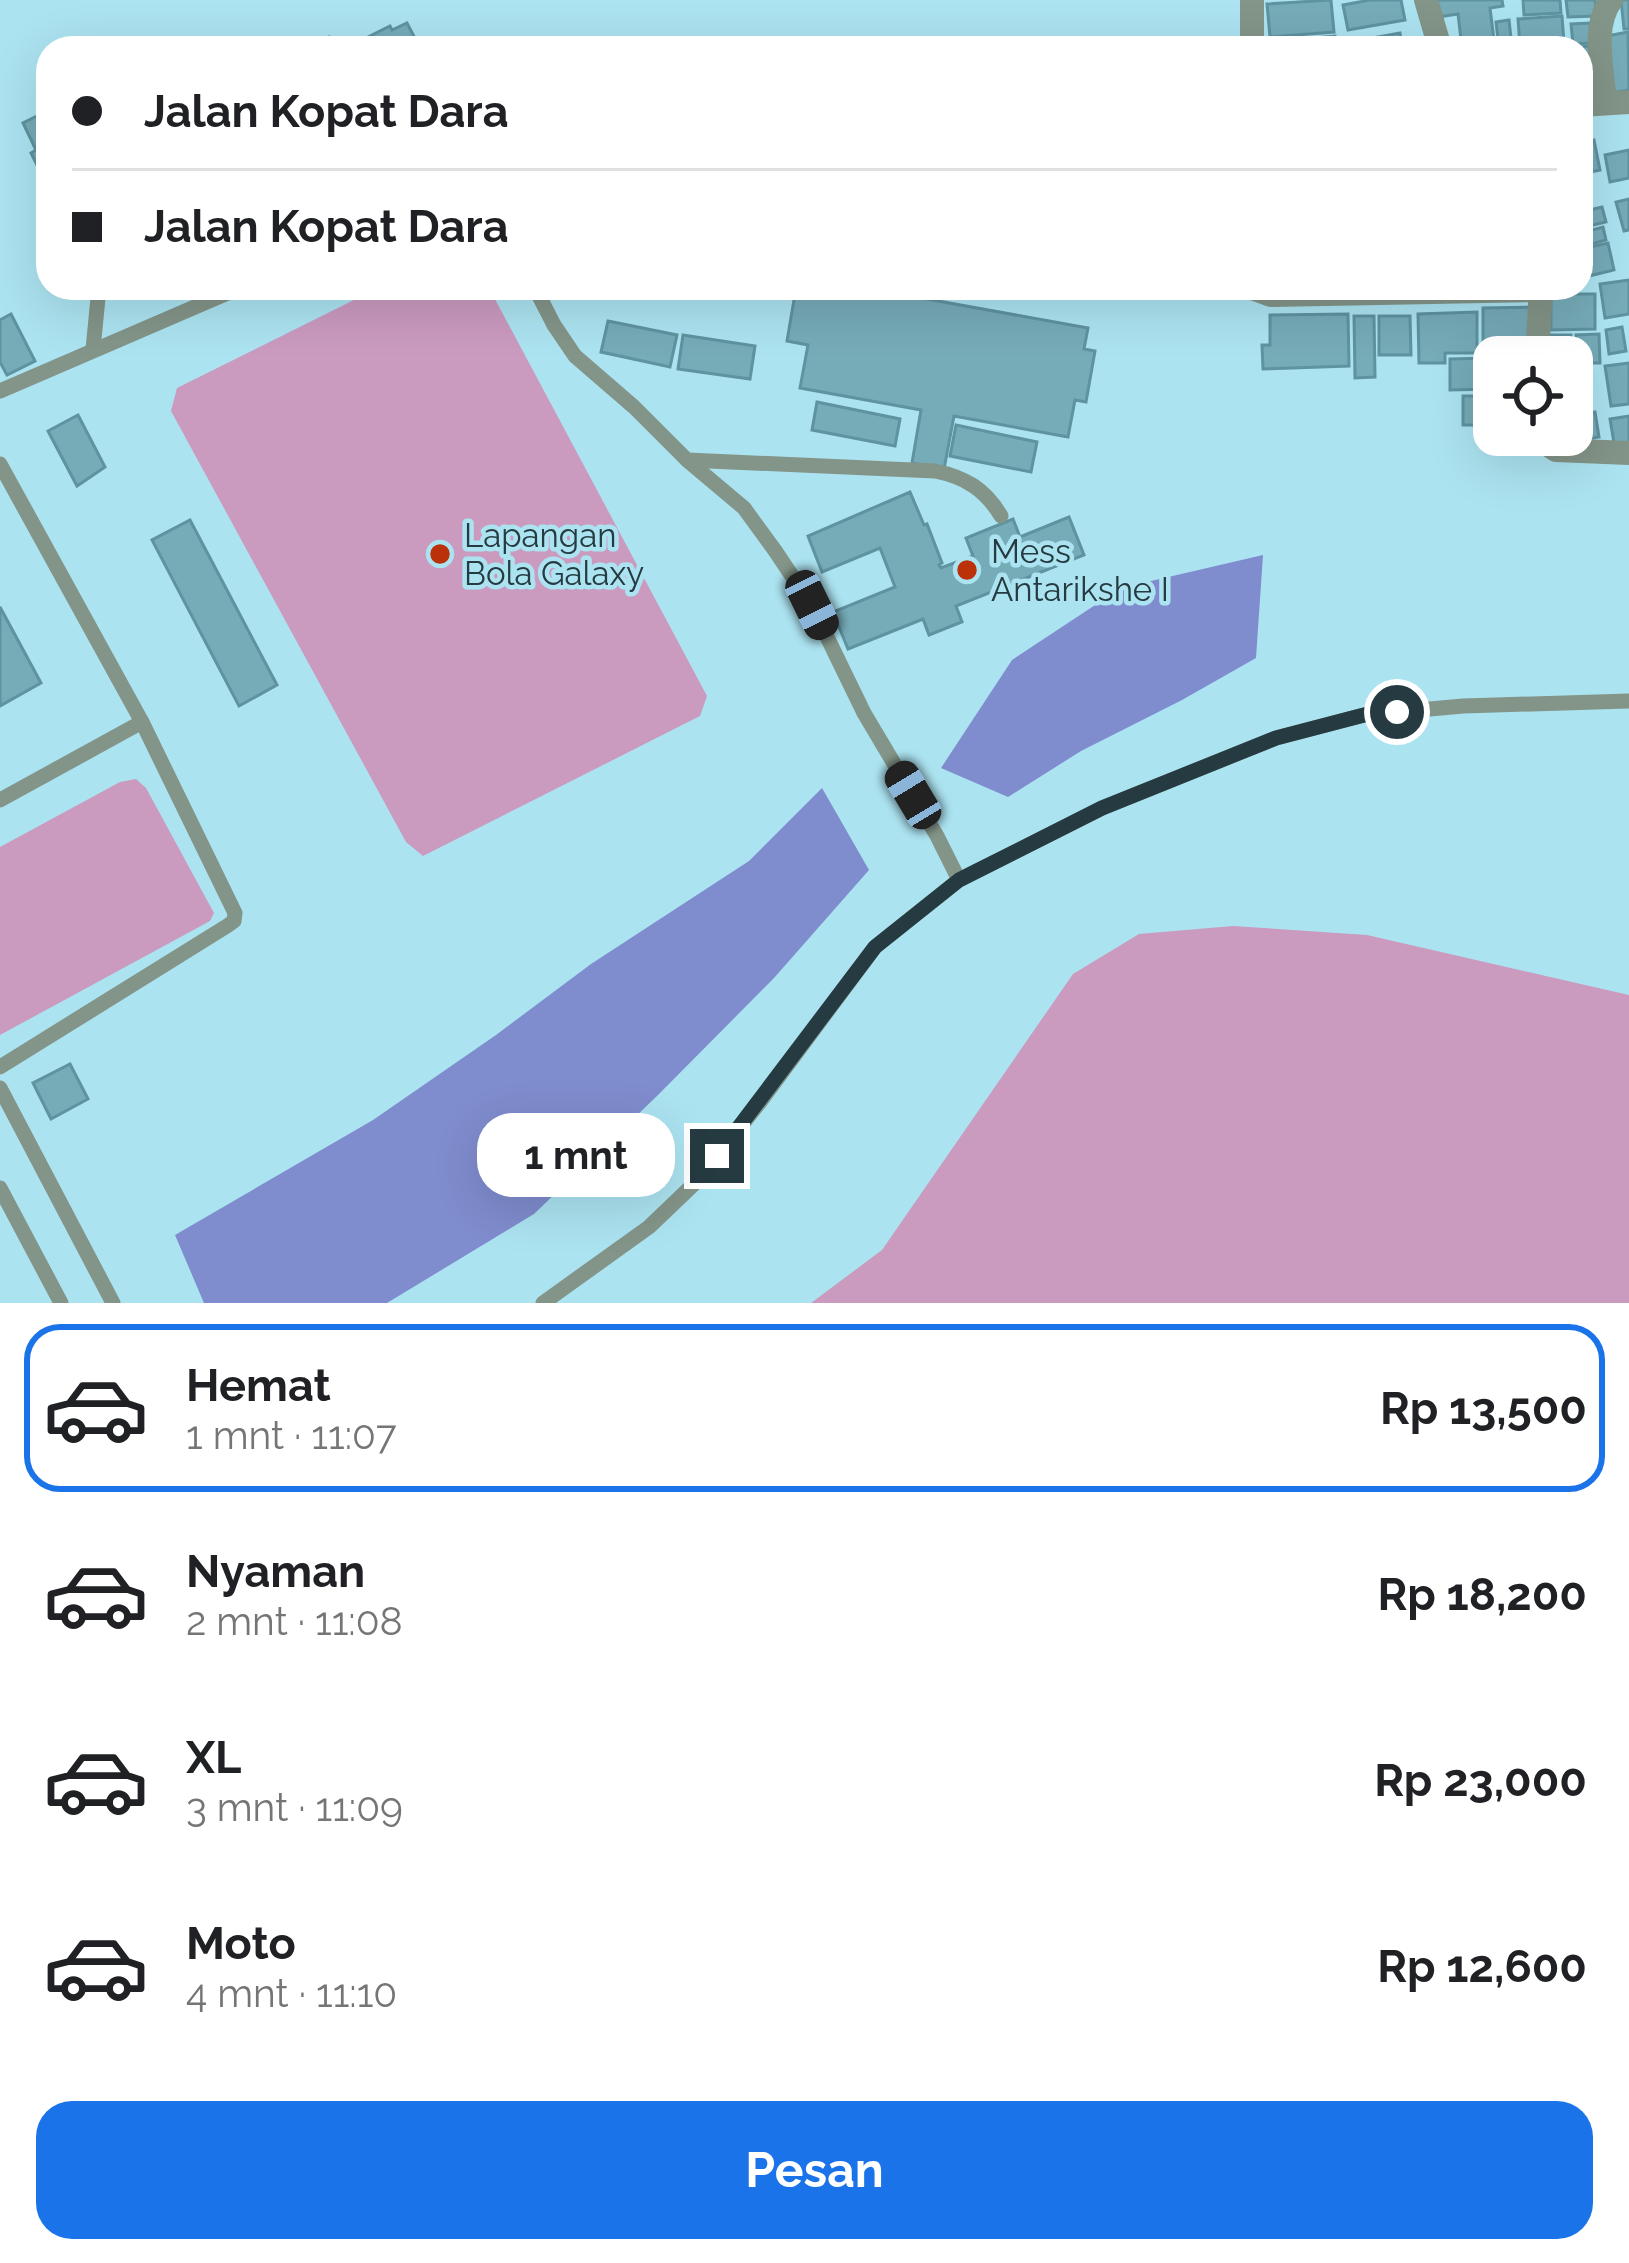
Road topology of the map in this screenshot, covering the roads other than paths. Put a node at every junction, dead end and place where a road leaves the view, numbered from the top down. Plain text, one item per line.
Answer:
1 (1252, 0) edge
2 (1426, 0) edge
3 (1611, 0) edge
4 (1252, 36) edge
5 (1436, 36) edge
6 (1605, 104) edge
7 (98, 300) edge
8 (196, 300) edge
9 (541, 300) edge
10 (1540, 300) edge
11 (1538, 336) edge
12 (93, 349) junction
13 (0, 391) edge
14 (1593, 452) edge
15 (1629, 454) edge
16 (687, 460) junction
17 (0, 464) edge
18 (1000, 516) dead end
19 (1629, 701) edge
20 (142, 722) junction
21 (0, 800) edge
22 (959, 880) junction
23 (0, 1066) edge
24 (0, 1088) edge
25 (0, 1188) edge
26 (61, 1303) edge
27 (112, 1303) edge
28 (543, 1303) edge

1 - 4 street
2 - 5 street
3 - 6 street
7 - 12 lane
8 - 12 lane
9 - 16 lane
10 - 11 street
12 - 13 lane
14 - 15 street
16 - 18 lane
16 - 22 lane
17 - 20 lane
19 - 22 lane
20 - 21 lane
20 - 23 lane
22 - 28 lane
24 - 27 lane
25 - 26 lane

